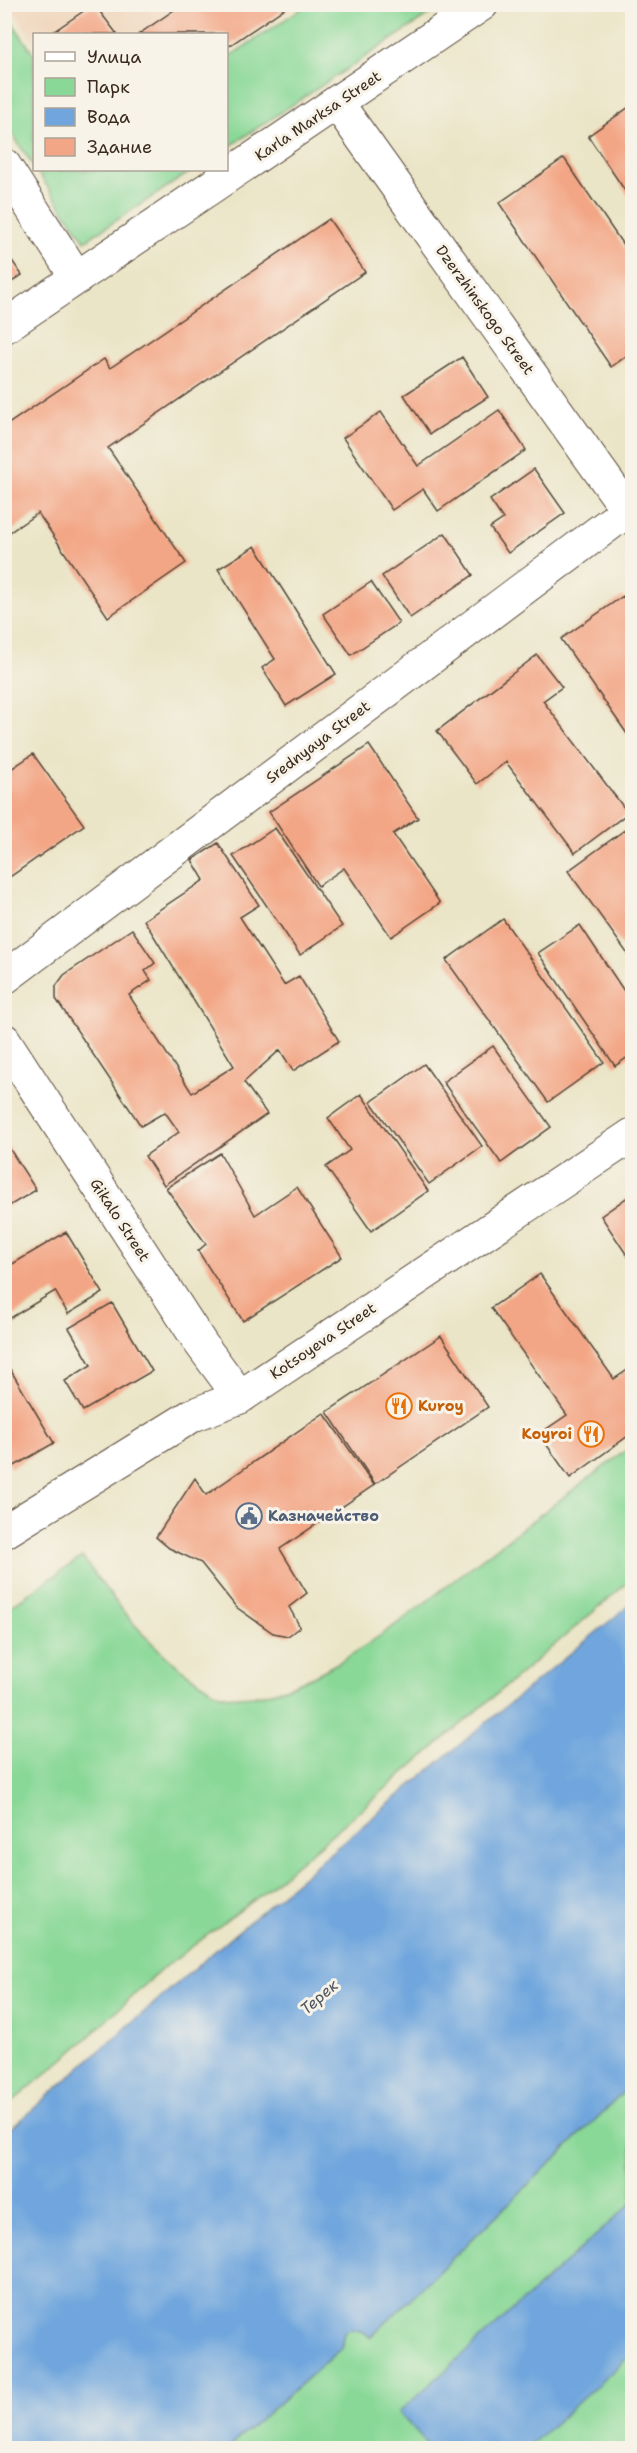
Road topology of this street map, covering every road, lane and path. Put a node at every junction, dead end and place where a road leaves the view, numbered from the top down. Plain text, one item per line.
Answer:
1 (482, 4) edge
2 (338, 103) junction
3 (4, 165) edge
4 (77, 278) junction
5 (4, 327) edge
6 (631, 511) edge
7 (4, 978) edge
8 (4, 1040) edge
9 (633, 1135) edge
10 (240, 1397) junction
11 (4, 1532) edge

1 - 2 street, Karla Marksa Street
2 - 4 street, Karla Marksa Street
2 - 6 street, Dzerzhinskogo Street
3 - 4 street
4 - 5 street, Karla Marksa Street
6 - 7 street, Srednyaya Street
8 - 10 street, Gikalo Street
9 - 10 street, Kotsoyeva Street
10 - 11 street, Kotsoyeva Street

